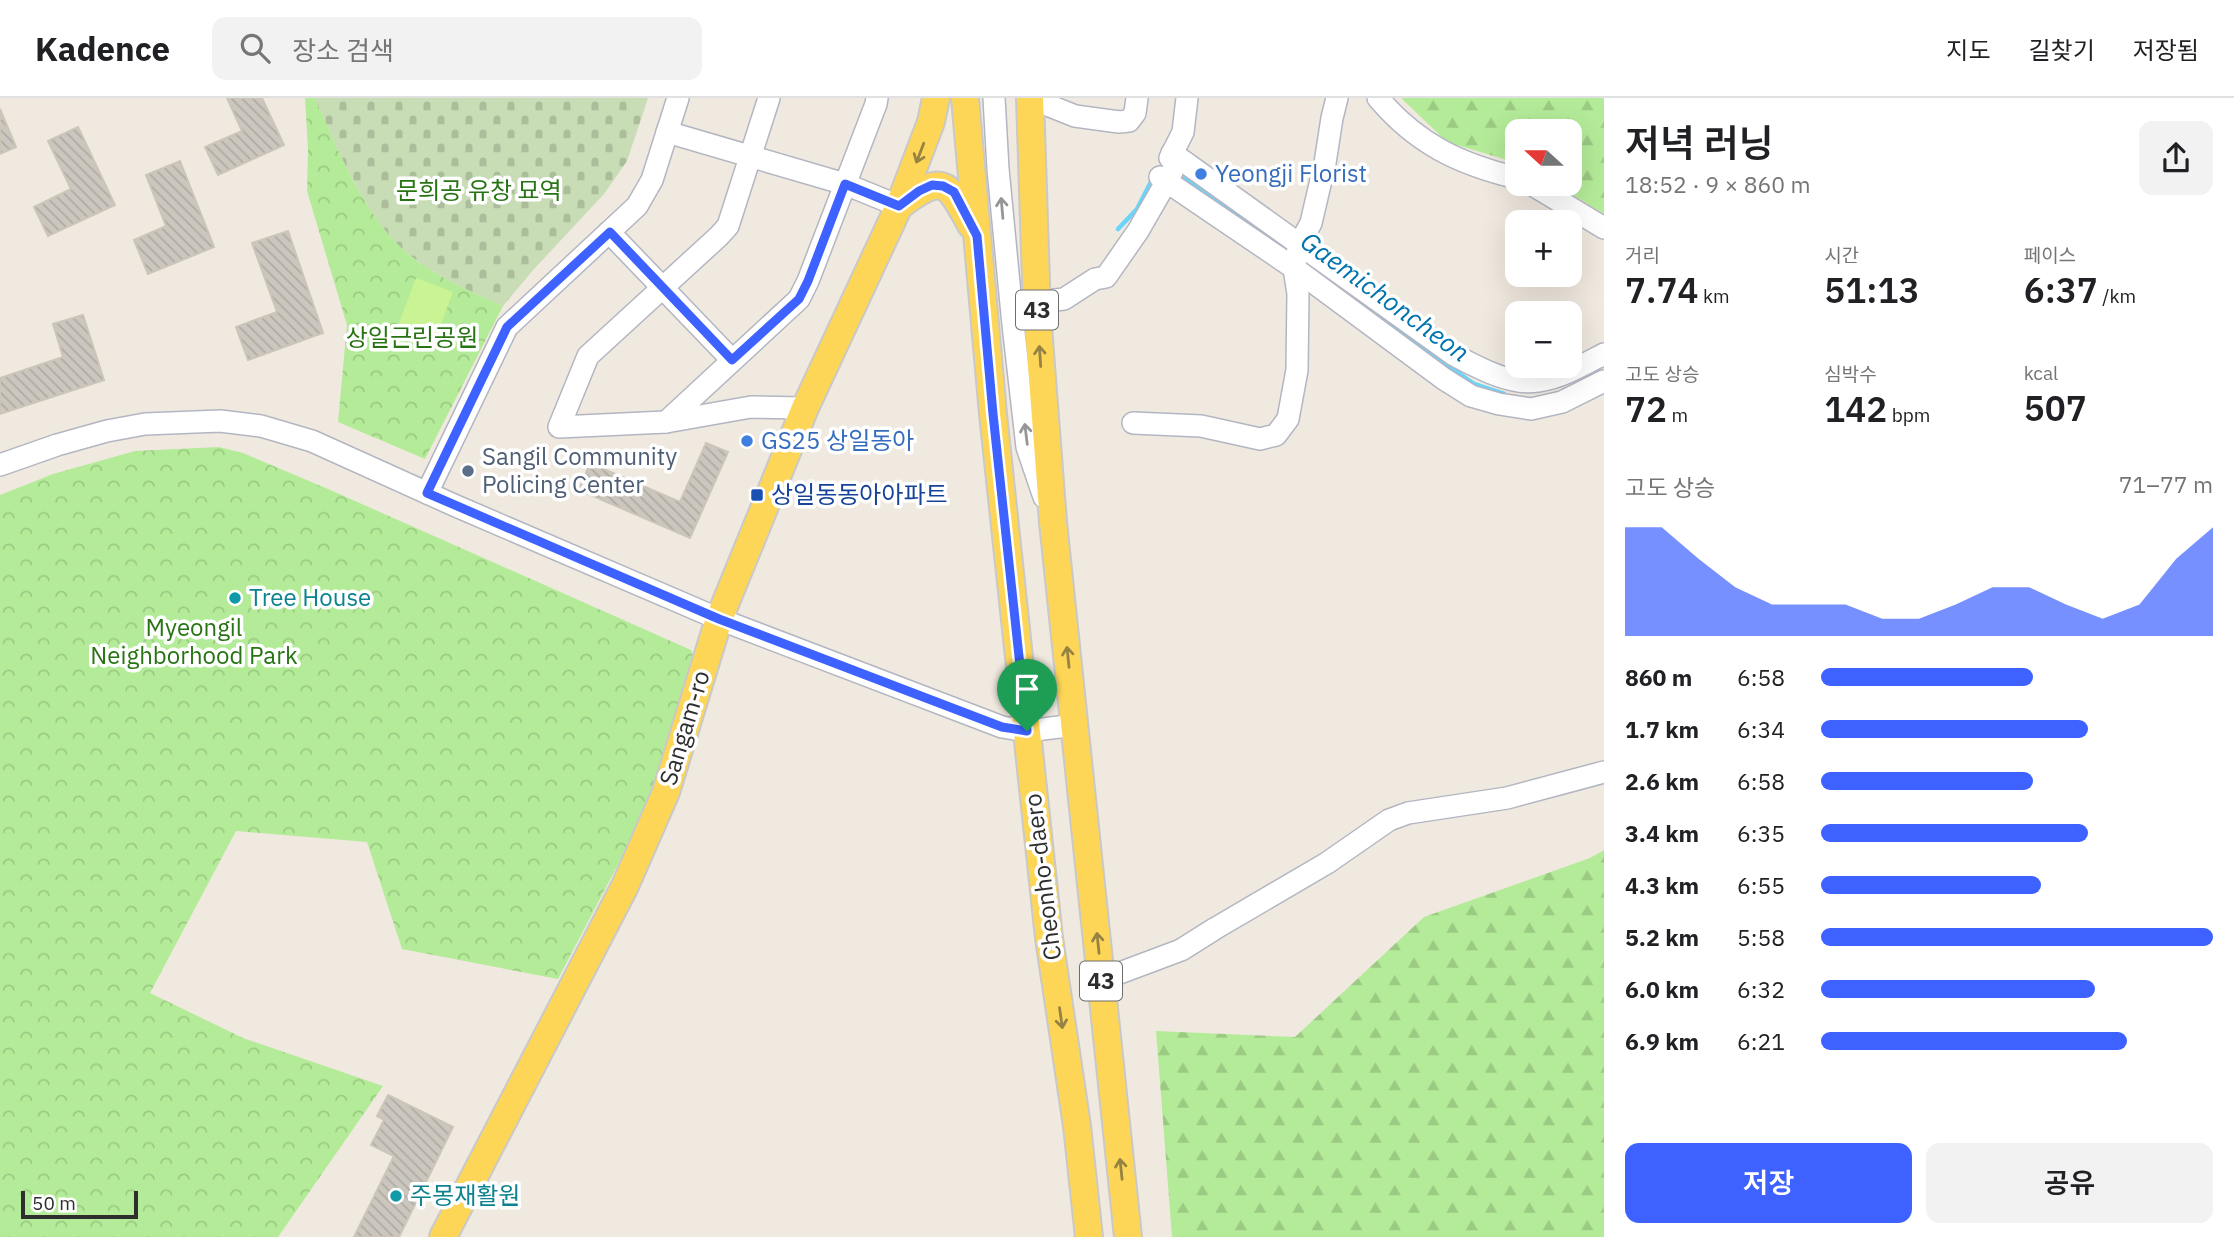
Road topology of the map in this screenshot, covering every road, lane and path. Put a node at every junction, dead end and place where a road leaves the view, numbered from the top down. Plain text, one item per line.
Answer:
1 (678, 98) edge
2 (769, 98) edge
3 (877, 98) edge
4 (936, 98) edge
5 (966, 98) edge
6 (993, 98) edge
7 (1030, 98) edge
8 (1137, 98) edge
9 (1187, 98) edge
10 (1337, 98) edge
11 (1378, 98) edge
12 (667, 132) junction
13 (751, 157) junction
14 (1169, 168) junction
15 (1505, 175) edge
16 (845, 184) junction
17 (1550, 196) edge
18 (899, 206) junction
19 (1604, 229) edge
20 (610, 232) junction
21 (977, 236) junction
22 (1299, 245) junction
23 (1294, 268) junction
24 (663, 287) junction
25 (1036, 302) junction
26 (1604, 354) edge
27 (732, 360) junction
28 (1604, 381) edge
29 (805, 408) junction
30 (666, 422) junction
31 (1133, 423) dead end
32 (0, 465) edge
33 (427, 493) junction
34 (1053, 522) junction
35 (719, 619) junction
36 (1075, 725) junction
37 (1027, 731) junction
38 (1604, 772) edge
39 (1101, 980) junction
40 (443, 1237) edge
41 (1089, 1237) edge
42 (1128, 1237) edge

1 - 12 street
2 - 13 street
3 - 16 street
4 -> 18 main road, Sangam-ro
5 - 21 main road, Cheonho-daero / 43
34 -> 6 street
7 - 8 street
7 - 25 main road, Cheonho-daero / 43
9 - 14 street
10 - 22 street
11 - 15 street
12 - 13 street
12 - 20 street
13 - 16 street
13 - 24 street
14 - 22 street
14 - 23 street
14 - 25 street
16 - 18 street
16 - 27 street
17 - 19 street
18 - 21 main road
18 - 29 main road, Sangam-ro
20 - 24 street
20 - 33 street
21 - 37 main road, Cheonho-daero / 43
22 - 23 street
22 - 26 street
23 - 28 street
23 - 31 street
24 - 27 street
24 - 30 street
34 -> 25 main road, Cheonho-daero / 43
27 - 30 street
29 - 30 street
29 - 35 main road, Sangam-ro
32 - 33 street
33 - 35 street
36 -> 34 main road, Cheonho-daero / 43
35 - 37 street
35 - 40 main road, Sangam-ro
36 - 37 street
39 -> 36 main road, Cheonho-daero / 43
37 -> 41 main road, Cheonho-daero / 43
38 - 39 street
42 -> 39 main road, Cheonho-daero / 43

